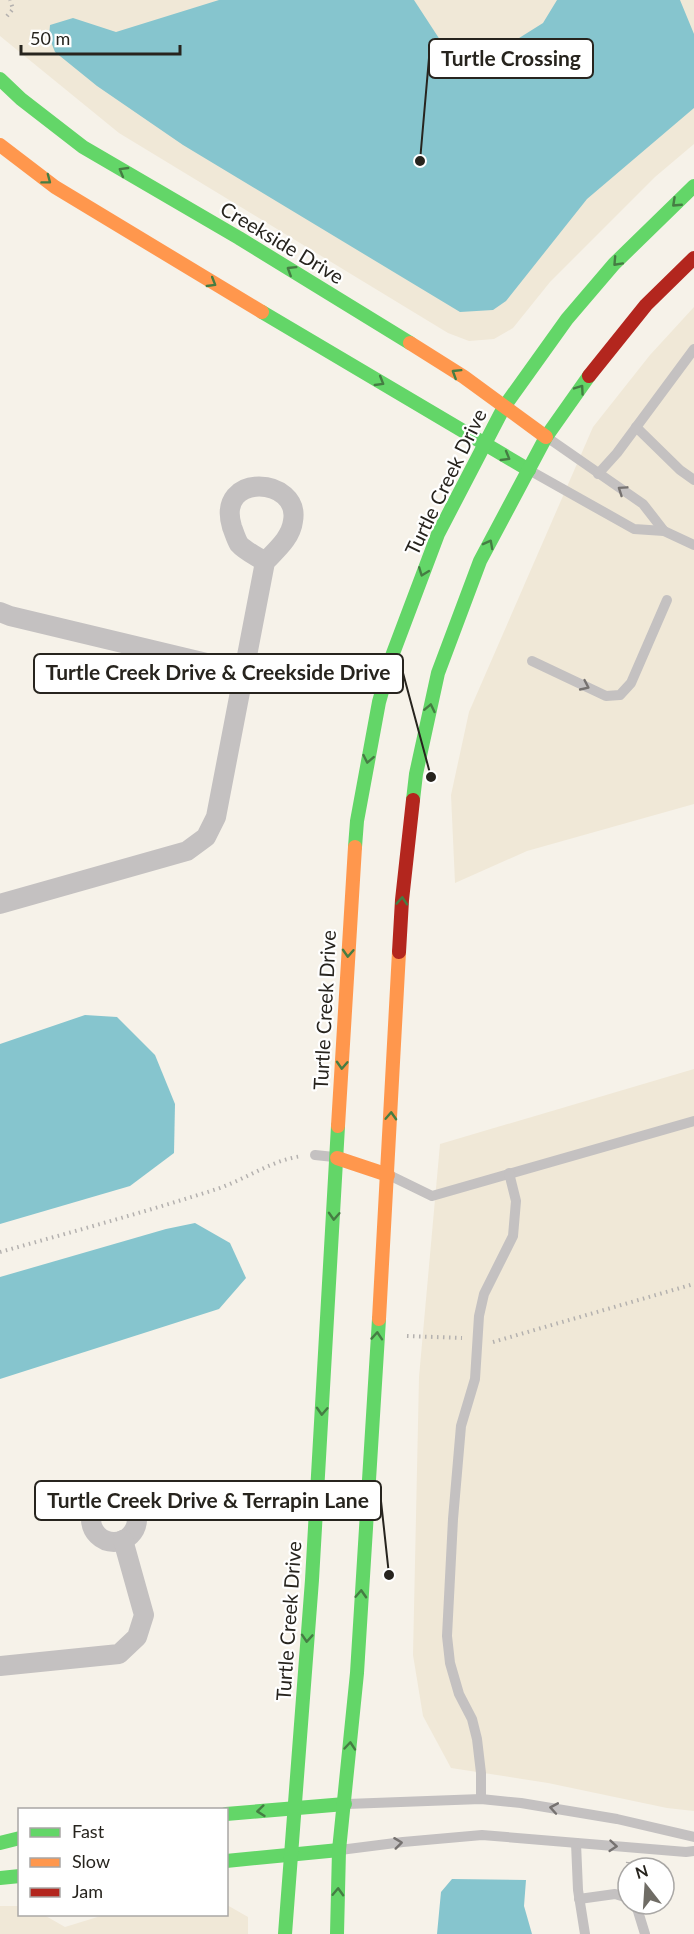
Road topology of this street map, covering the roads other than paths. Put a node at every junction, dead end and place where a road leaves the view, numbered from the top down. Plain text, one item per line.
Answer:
1 (1, 89) edge
2 (0, 145) edge
3 (694, 186) edge
4 (694, 258) edge
5 (694, 349) edge
6 (504, 407) junction
7 (636, 427) junction
8 (546, 438) junction
9 (484, 444) junction
10 (529, 470) junction
11 (597, 474) junction
12 (694, 480) edge
13 (664, 531) junction
14 (694, 545) edge
15 (265, 562) dead end
16 (668, 600) dead end
17 (0, 612) edge
18 (532, 661) dead end
19 (244, 672) junction
20 (0, 904) edge
21 (694, 1121) edge
22 (315, 1155) road end
23 (337, 1158) junction
24 (509, 1173) junction
25 (388, 1175) junction
26 (123, 1540) dead end
27 (0, 1666) edge
28 (481, 1799) junction
29 (345, 1804) junction
30 (295, 1807) junction
31 (228, 1814) edge
32 (0, 1835) edge
33 (18, 1835) edge
34 (18, 1836) edge
35 (694, 1837) edge
36 (0, 1843) edge
37 (576, 1843) junction
38 (339, 1850) junction
39 (694, 1851) edge
40 (292, 1856) junction
41 (228, 1861) edge
42 (18, 1876) edge
43 (0, 1878) edge
44 (616, 1894) edge
45 (579, 1899) junction
46 (640, 1916) edge
47 (285, 1934) edge
48 (336, 1934) edge
49 (585, 1934) edge
50 (645, 1934) edge

6 -> 1 street, Creekside Drive
2 -> 9 street
3 -> 6 street, Turtle Creek Drive
8 -> 4 street
5 - 7 lane
6 - 8 street, Creekside Drive
6 - 9 street, Turtle Creek Drive
7 - 11 lane
7 - 12 lane
8 - 10 street
8 - 11 lane
9 -> 10 street
9 -> 23 street, Turtle Creek Drive
10 - 13 lane
25 -> 10 street
13 -> 11 lane
13 - 14 lane
15 - 19 street
18 -> 16 lane
17 - 19 street
19 - 20 street
21 - 24 lane
22 - 23 lane
23 - 25 street
23 -> 30 street, Turtle Creek Drive
24 - 25 lane
24 - 28 lane
29 -> 25 street
26 - 27 street
28 - 29 lane
35 -> 28 lane
29 - 30 street
29 - 38 street
30 -> 31 street
30 - 40 street, Turtle Creek Drive
32 - 33 street
34 - 36 street
38 -> 37 lane
37 -> 39 lane
37 - 45 lane
38 - 40 street
48 -> 38 street
40 - 41 street
40 - 47 street, Turtle Creek Drive
42 - 43 street
44 - 45 lane
45 - 49 lane
46 - 50 lane

